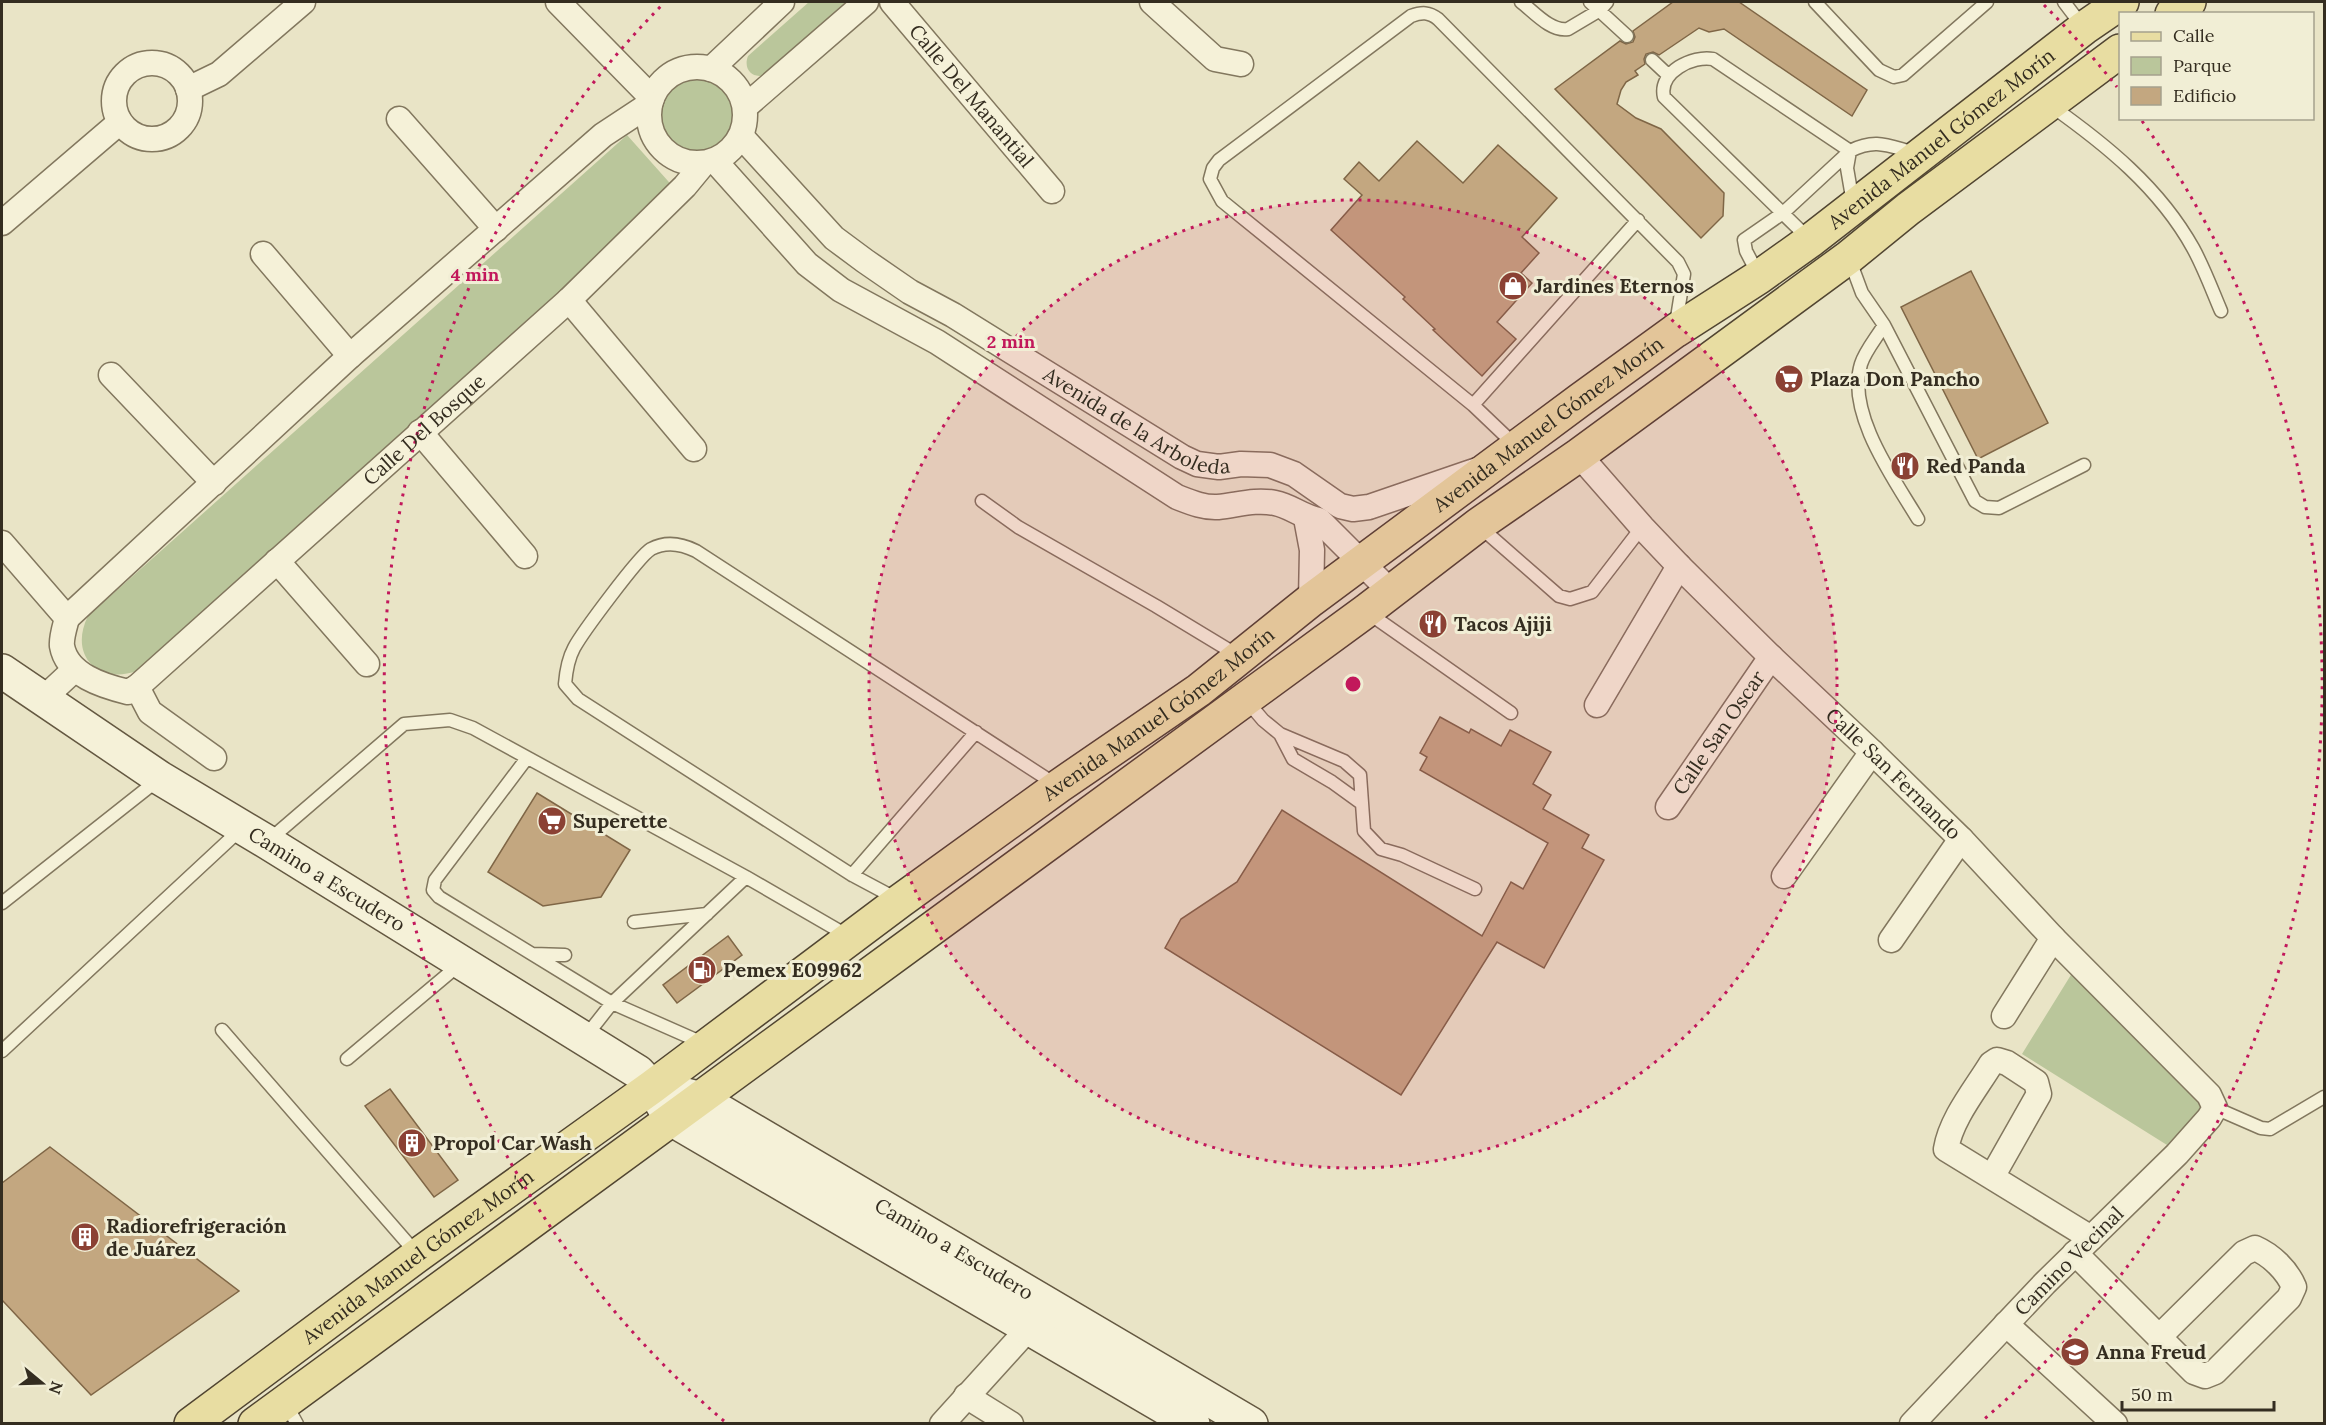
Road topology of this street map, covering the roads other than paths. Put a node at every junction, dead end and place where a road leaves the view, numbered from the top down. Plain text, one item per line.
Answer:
1 (303, 2) edge
2 (558, 2) edge
3 (782, 2) edge
4 (866, 2) edge
5 (892, 2) edge
6 (1152, 2) edge
7 (1521, 2) edge
8 (1815, 2) edge
9 (1987, 2) edge
10 (2064, 2) edge
11 (2188, 2) edge
12 (1599, 4) edge
13 (2175, 12) edge
14 (2102, 13) edge
15 (1627, 36) dead end
16 (2119, 52) edge
17 (1652, 60) dead end
18 (1241, 64) dead end
19 (711, 69) junction
20 (1669, 76) junction
21 (188, 89) junction
22 (651, 101) junction
23 (2049, 104) junction
24 (745, 107) junction
25 (399, 119) dead end
26 (120, 122) junction
27 (741, 136) junction
28 (1850, 151) junction
29 (1922, 155) junction
30 (709, 162) junction
31 (1052, 191) dead end
32 (1853, 207) junction
33 (1784, 213) junction
34 (1638, 220) junction
35 (2, 223) edge
36 (496, 229) junction
37 (1810, 240) junction
38 (262, 254) dead end
39 (1849, 257) junction
40 (1759, 277) junction
41 (569, 300) junction
42 (928, 302) junction
43 (2221, 311) dead end
44 (1884, 325) junction
45 (909, 329) junction
46 (1675, 331) junction
47 (350, 356) junction
48 (111, 375) dead end
49 (1473, 405) junction
50 (420, 432) junction
51 (1151, 438) junction
52 (694, 449) dead end
53 (1580, 455) junction
54 (1505, 456) junction
55 (2084, 465) dead end
56 (1133, 468) junction
57 (213, 483) junction
58 (982, 501) dead end
59 (1353, 509) junction
60 (1312, 519) junction
61 (1918, 519) dead end
62 (1479, 525) junction
63 (1641, 527) junction
64 (2, 543) edge
65 (525, 556) dead end
66 (277, 561) junction
67 (1361, 564) junction
68 (1679, 566) junction
69 (1391, 592) junction
70 (1311, 600) junction
71 (1366, 611) junction
72 (67, 618) junction
73 (1240, 657) junction
74 (1771, 657) junction
75 (367, 664) dead end
76 (74, 670) junction
77 (2, 671) edge
78 (137, 687) junction
79 (44, 698) junction
80 (1245, 699) junction
81 (1597, 705) dead end
82 (1511, 713) dead end
83 (976, 732) junction
84 (1280, 734) junction
85 (1872, 752) junction
86 (214, 758) dead end
87 (526, 758) junction
88 (160, 778) junction
89 (1059, 786) junction
90 (1361, 803) junction
91 (1668, 807) dead end
92 (255, 835) junction
93 (1961, 839) junction
94 (852, 875) junction
95 (1784, 876) dead end
96 (746, 878) junction
97 (1476, 890) dead end
98 (900, 901) junction
99 (2, 903) edge
100 (707, 914) junction
101 (634, 922) dead end
102 (851, 938) junction
103 (2053, 938) junction
104 (1891, 940) dead end
105 (532, 954) junction
106 (565, 955) dead end
107 (461, 963) junction
108 (612, 1003) junction
109 (2004, 1016) dead end
110 (222, 1030) dead end
111 (583, 1040) junction
112 (708, 1045) junction
113 (2, 1051) edge
114 (347, 1059) dead end
115 (652, 1087) junction
116 (2325, 1096) edge
117 (698, 1098) junction
118 (2212, 1101) junction
119 (671, 1119) junction
120 (1992, 1177) junction
121 (2083, 1246) junction
122 (418, 1255) junction
123 (2006, 1324) junction
124 (1029, 1328) junction
125 (2159, 1337) junction
126 (966, 1396) junction
127 (291, 1413) edge
128 (191, 1424) edge
129 (255, 1424) edge
130 (942, 1424) edge
131 (1011, 1424) edge
132 (1193, 1424) edge
133 (1251, 1424) edge
134 (1912, 1424) edge
135 (2115, 1424) edge

1 - 21 street
2 - 22 street
3 - 19 street
4 - 24 street
5 - 31 street, Calle Del Manantial
6 - 18 street
7 - 12 lane
8 - 9 lane
10 - 14 lane
11 - 13 main road
12 - 15 lane
14 - 29 main road, Avenida Manuel Gómez Morín
16 - 23 main road, Avenida Manuel Gómez Morín
17 - 20 lane
19 - 22 street
19 - 24 street
20 - 28 lane
20 - 33 lane
21 - 26 street
21 - 26 street
22 - 30 street
22 - 36 street
23 - 39 main road, Avenida Manuel Gómez Morín
23 - 43 lane
24 - 27 street
25 - 36 street
26 - 35 street
27 - 30 street
27 - 42 street, Avenida de la Arboleda
28 - 29 lane
28 - 32 lane
28 - 33 lane
29 - 32 main road, Avenida Manuel Gómez Morín
30 - 41 street, Calle Del Bosque
30 - 45 street, Avenida de la Arboleda
32 - 37 main road, Avenida Manuel Gómez Morín
33 - 37 lane
33 - 40 lane
34 - 46 lane
34 - 49 lane
34 - 49 lane
36 - 47 street
37 - 40 main road, Avenida Manuel Gómez Morín
38 - 47 street
39 - 44 lane
39 - 53 main road, Avenida Manuel Gómez Morín
40 - 46 main road, Avenida Manuel Gómez Morín
41 - 50 street, Calle Del Bosque
41 - 52 street
42 - 45 street
42 - 51 street, Avenida de la Arboleda
44 - 55 lane
44 - 61 lane
45 - 56 street, Avenida de la Arboleda
46 - 54 main road, Avenida Manuel Gómez Morín
47 - 57 street
48 - 57 street
49 - 54 lane
50 - 65 street
50 - 66 street, Calle Del Bosque
51 - 56 street
51 - 59 street, Avenida de la Arboleda
53 - 62 main road, Avenida Manuel Gómez Morín
53 - 63 street, Calle San Fernando
54 - 59 street
54 - 67 main road, Avenida Manuel Gómez Morín
56 - 60 street, Avenida de la Arboleda
57 - 72 street
58 - 73 lane
59 - 60 street
60 - 67 street, Avenida de la Arboleda
60 - 70 street
62 - 63 lane
62 - 69 main road, Avenida Manuel Gómez Morín
63 - 68 street, Calle San Fernando
64 - 72 street
66 - 75 street
66 - 78 street, Calle Del Bosque
67 - 69 street, Avenida de la Arboleda
67 - 70 main road, Avenida Manuel Gómez Morín
68 - 74 street, Calle San Fernando
68 - 81 street
69 - 71 main road, Avenida Manuel Gómez Morín
70 - 73 main road, Avenida Manuel Gómez Morín
71 - 80 main road, Avenida Manuel Gómez Morín
71 - 82 lane
72 - 76 street
73 - 89 main road, Avenida Manuel Gómez Morín
74 - 85 street, Calle San Fernando
74 - 91 street, Calle San Oscar
76 - 78 street
76 - 79 street
77 - 79 street, Camino a Escudero
78 - 86 street
79 - 88 street, Camino a Escudero
80 - 84 lane
80 - 117 main road, Avenida Manuel Gómez Morín
83 - 89 lane
83 - 94 lane
83 - 94 lane
84 - 90 lane
84 - 90 lane
85 - 93 street, Calle San Fernando
85 - 95 street
87 - 92 lane
87 - 96 lane
87 - 105 lane
88 - 92 street, Camino a Escudero
88 - 99 lane
89 - 98 main road, Avenida Manuel Gómez Morín
90 - 97 lane
92 - 107 street, Camino a Escudero
92 - 113 lane
93 - 103 street, Calle San Fernando
93 - 104 street
94 - 98 lane
96 - 100 lane
96 - 102 lane
98 - 102 main road, Avenida Manuel Gómez Morín
100 - 101 lane
100 - 108 lane
102 - 112 main road, Avenida Manuel Gómez Morín
103 - 109 street
103 - 118 street, Calle San Fernando
105 - 106 lane
105 - 108 lane
107 - 111 street, Camino a Escudero
107 - 114 lane
108 - 111 lane
108 - 112 lane
110 - 122 lane
111 - 115 street, Camino a Escudero
112 - 115 main road, Avenida Manuel Gómez Morín
115 - 117 street, Camino a Escudero
115 - 119 street, Camino a Escudero
115 - 122 main road, Avenida Manuel Gómez Morín
116 - 118 lane
117 - 119 main road, Avenida Manuel Gómez Morín
117 - 133 street, Camino a Escudero
118 - 121 street, Camino Vecinal
119 - 124 street, Camino a Escudero
119 - 127 main road, Avenida Manuel Gómez Morín
120 - 120 street
120 - 121 street
121 - 123 street, Camino Vecinal
121 - 125 street
122 - 128 main road, Avenida Manuel Gómez Morín
123 - 134 street, Camino Vecinal
123 - 135 street
124 - 126 street
124 - 132 street, Camino a Escudero
125 - 125 street
126 - 130 street
126 - 131 street
127 - 129 main road, Avenida Manuel Gómez Morín

